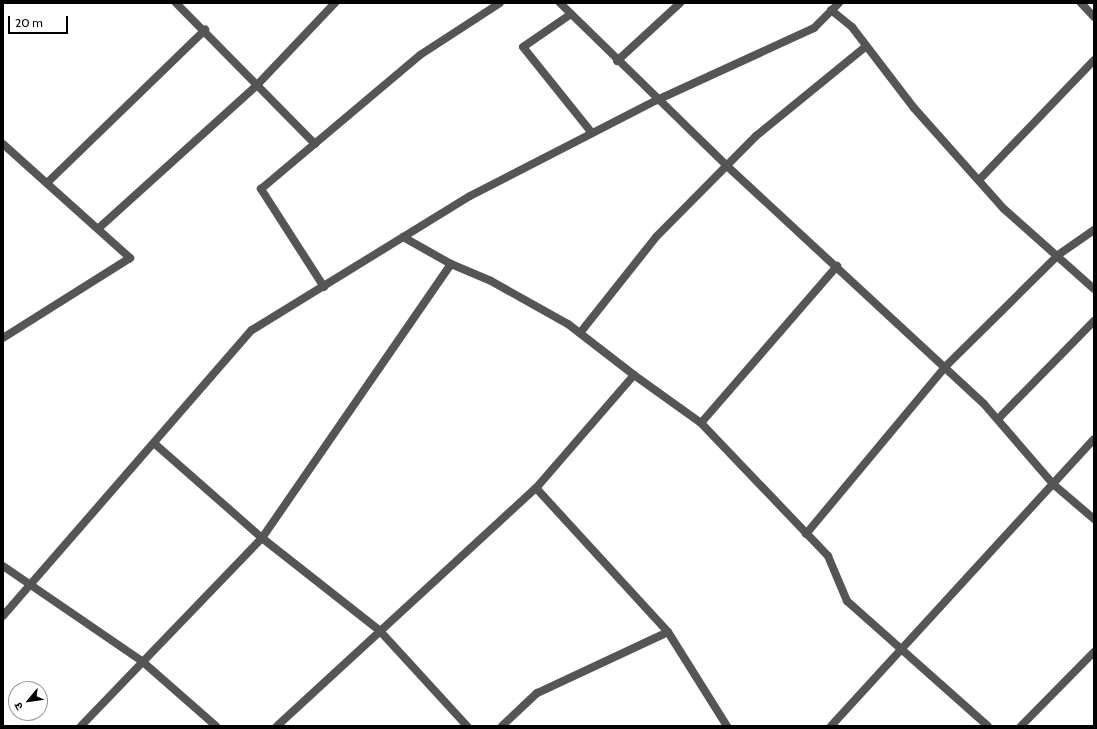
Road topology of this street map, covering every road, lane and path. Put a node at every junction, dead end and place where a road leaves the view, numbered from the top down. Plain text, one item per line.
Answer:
1 (176, 3) edge
2 (334, 3) edge
3 (500, 3) edge
4 (560, 3) edge
5 (680, 3) edge
6 (839, 3) edge
7 (1081, 3) edge
8 (831, 10) junction
9 (571, 14) junction
10 (1094, 17) edge
11 (205, 30) junction
12 (866, 47) junction
13 (1094, 60) edge
14 (617, 61) junction
15 (258, 84) junction
16 (657, 100) junction
17 (592, 133) junction
18 (3, 144) edge
19 (316, 144) junction
20 (727, 166) junction
21 (979, 180) junction
22 (48, 182) junction
23 (100, 227) junction
24 (1094, 230) edge
25 (403, 237) junction
26 (1058, 255) junction
27 (451, 264) junction
28 (837, 266) junction
29 (324, 287) junction
30 (1094, 289) edge
31 (1094, 321) edge
32 (580, 333) junction
33 (3, 338) edge
34 (945, 367) junction
35 (634, 375) junction
36 (998, 419) junction
37 (701, 423) junction
38 (1094, 439) edge
39 (155, 444) junction
40 (1053, 484) junction
41 (536, 488) junction
42 (1094, 519) edge
43 (806, 534) junction
44 (262, 538) junction
45 (3, 566) edge
46 (33, 584) junction
47 (3, 616) edge
48 (380, 631) junction
49 (668, 632) junction
50 (904, 648) junction
51 (1094, 652) edge
52 (143, 662) junction
53 (81, 726) edge
54 (216, 726) edge
55 (277, 726) edge
56 (468, 726) edge
57 (502, 726) edge
58 (727, 726) edge
59 (831, 726) edge
60 (988, 726) edge
61 (1021, 726) edge

1 - 11 street
2 - 15 street
3 - 19 street
4 - 9 street
5 - 14 street
6 - 8 street
7 - 10 street
8 - 12 street
8 - 16 street
9 - 14 street
9 - 17 street
11 - 15 street
11 - 22 street
12 - 20 street
12 - 21 street
13 - 21 street
14 - 16 street
15 - 19 street
15 - 23 street
16 - 17 street
16 - 20 street
17 - 25 street
18 - 22 street
19 - 29 street
20 - 28 street
20 - 32 street
21 - 26 street
22 - 23 street
23 - 33 street
24 - 26 street
25 - 27 street
25 - 29 street
26 - 30 street
26 - 34 street
27 - 32 street
27 - 44 street
28 - 34 street
28 - 37 street
29 - 39 street
31 - 36 street
32 - 35 street
34 - 36 street
34 - 43 street
35 - 37 street
35 - 41 street
36 - 40 street
37 - 43 street
38 - 40 street
39 - 44 street
39 - 46 street
40 - 42 street
40 - 50 street
41 - 48 street
41 - 49 street
43 - 50 street
44 - 48 street
44 - 52 street
45 - 46 street
46 - 47 street
46 - 52 street
48 - 55 street
48 - 56 street
49 - 57 street
49 - 58 street
50 - 59 street
50 - 60 street
51 - 61 street
52 - 53 street
52 - 54 street

